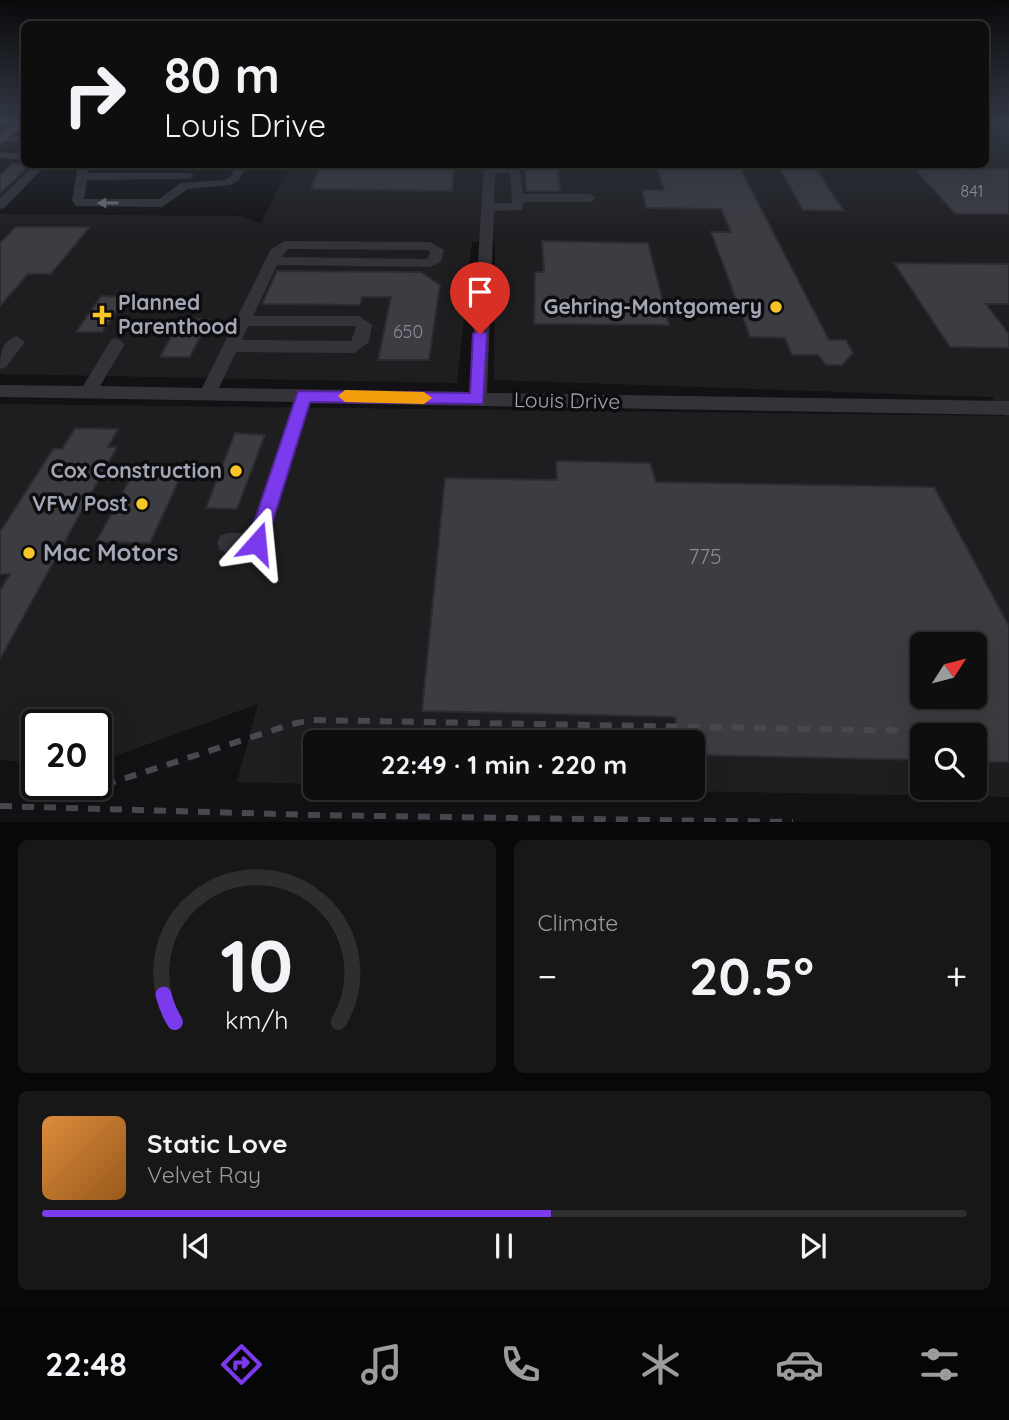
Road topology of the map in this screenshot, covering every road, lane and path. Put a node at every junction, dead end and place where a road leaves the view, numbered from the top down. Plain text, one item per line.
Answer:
1 (38, 168) edge
2 (195, 168) edge
3 (241, 168) edge
4 (490, 168) edge
5 (499, 168) edge
6 (83, 171) edge
7 (187, 181) junction
8 (518, 198) junction
9 (590, 198) dead end
10 (0, 205) edge
11 (488, 207) junction
12 (272, 261) junction
13 (244, 321) junction
14 (17, 342) dead end
15 (117, 344) dead end
16 (231, 346) junction
17 (0, 363) edge
18 (0, 391) edge
19 (87, 393) junction
20 (208, 394) junction
21 (304, 396) junction
22 (478, 400) junction
23 (1009, 408) edge
24 (227, 543) dead end

1 - 10 street
2 - 7 street
3 - 7 street
4 - 11 street
5 - 8 street
6 - 7 street
7 -> 6 street
8 - 9 street
8 - 11 street
11 - 22 street
12 - 12 street
12 - 13 street
13 - 16 street
13 - 16 street
14 - 17 street
15 - 19 street
16 - 20 street
18 - 19 street, Louis Drive
19 - 20 street, Louis Drive
20 - 21 street, Louis Drive
21 - 22 street, Louis Drive
21 - 24 street
22 - 23 street, Louis Drive

